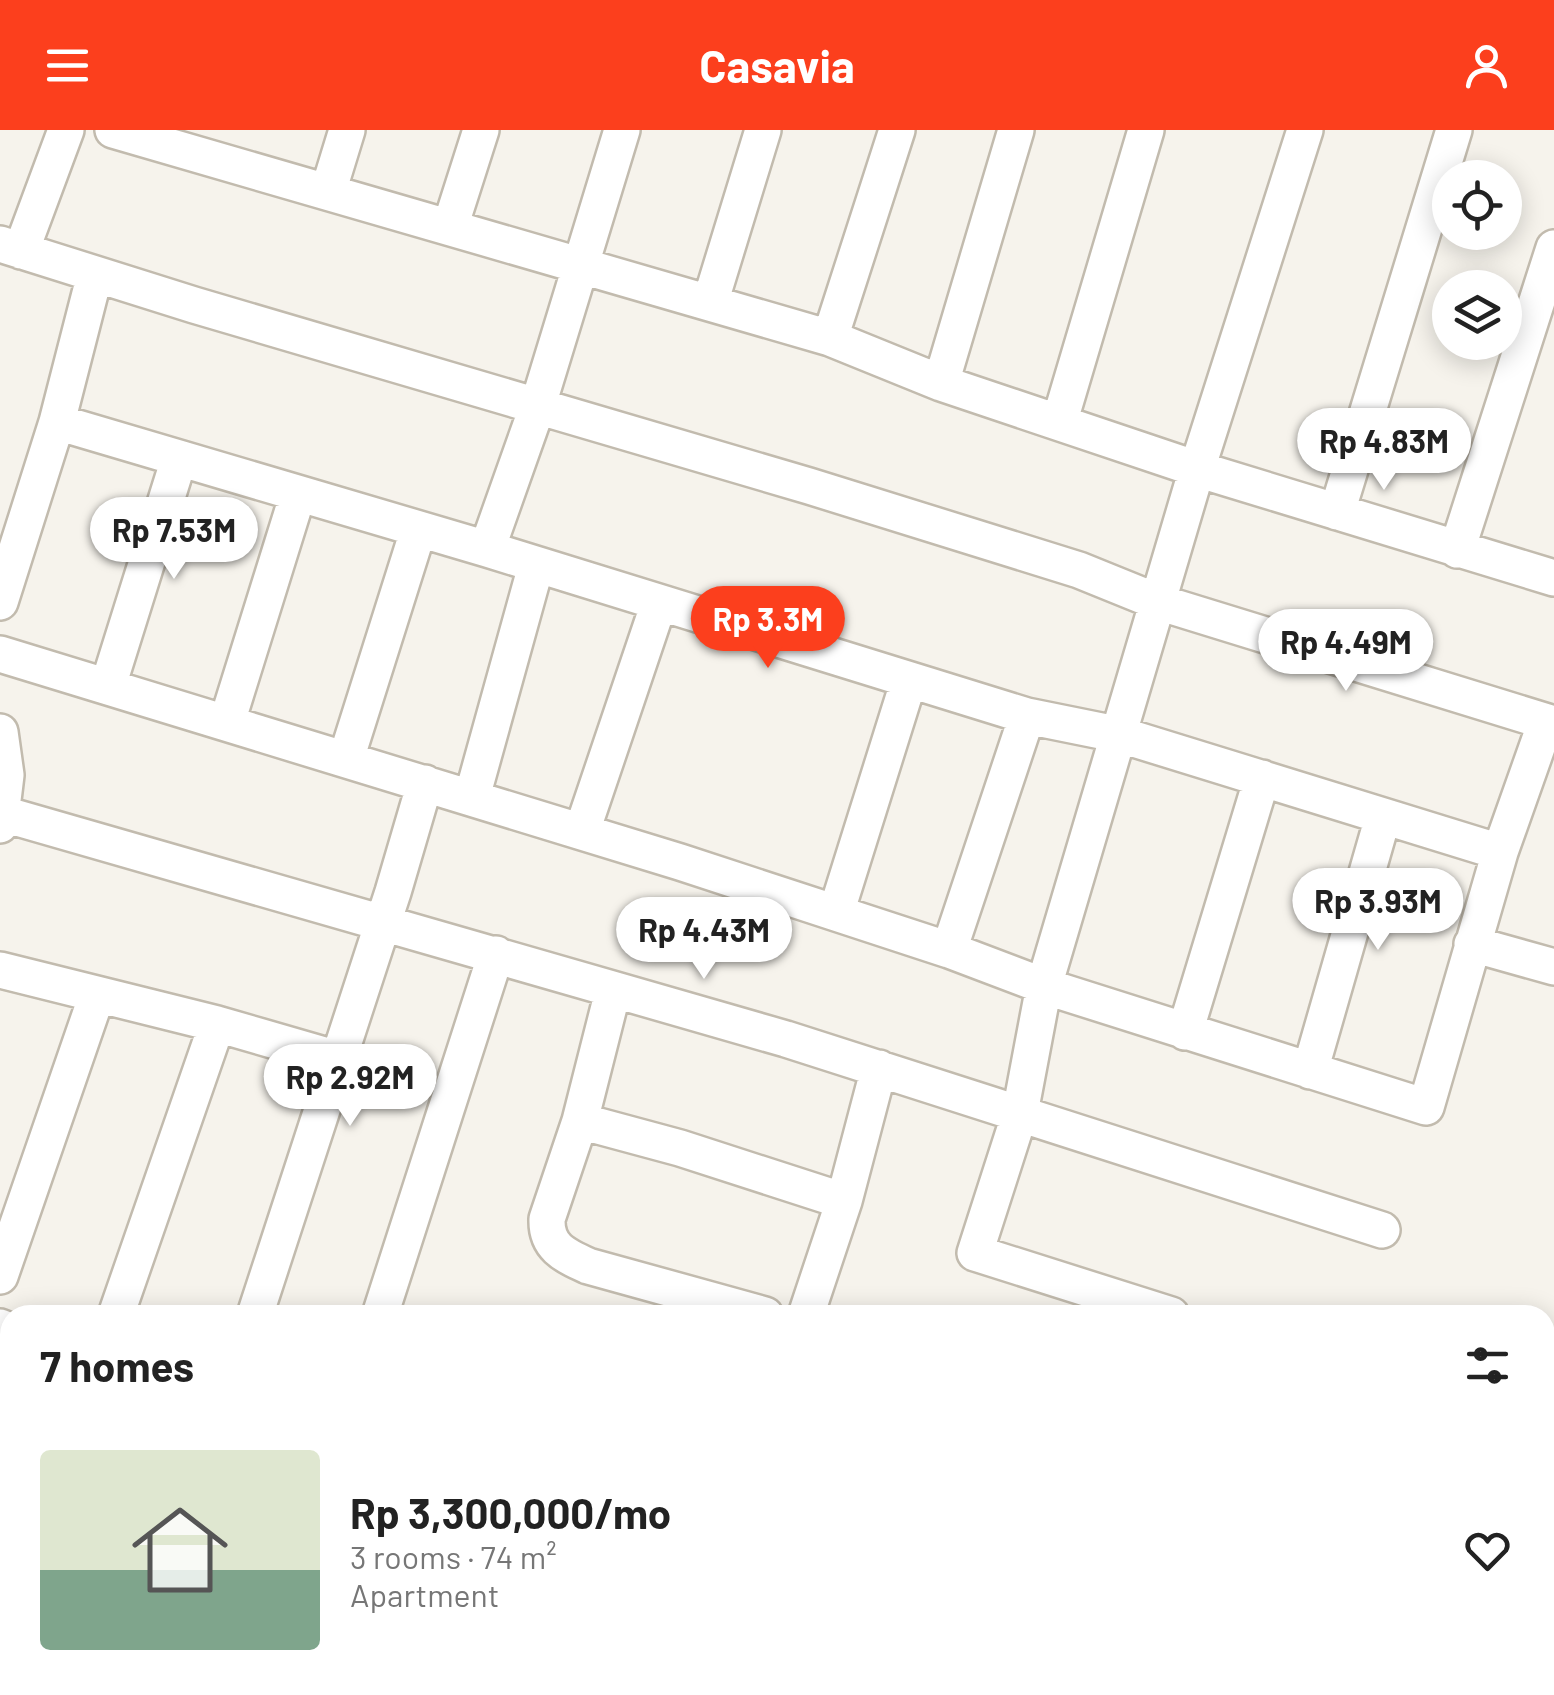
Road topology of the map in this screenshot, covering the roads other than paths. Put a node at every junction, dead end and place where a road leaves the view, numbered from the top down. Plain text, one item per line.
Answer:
1 (66, 130) edge
2 (113, 130) edge
3 (347, 130) edge
4 (480, 130) edge
5 (622, 130) edge
6 (763, 130) edge
7 (897, 130) edge
8 (1016, 130) edge
9 (1146, 130) edge
10 (1305, 130) edge
11 (1454, 130) edge
12 (209, 143) edge
13 (328, 192) junction
14 (450, 227) junction
15 (10, 248) edge
16 (1554, 248) edge
17 (582, 264) junction
18 (95, 274) junction
19 (710, 303) junction
20 (830, 338) junction
21 (940, 383) junction
22 (538, 405) junction
23 (1060, 420) junction
24 (56, 422) junction
25 (179, 458) junction
26 (1197, 469) junction
27 (298, 494) junction
28 (1337, 512) junction
29 (418, 530) junction
30 (486, 549) junction
31 (1457, 550) junction
32 (536, 566) junction
33 (1554, 578) edge
34 (0, 602) edge
35 (659, 602) junction
36 (1158, 602) junction
37 (0, 654) edge
38 (909, 680) junction
39 (108, 686) junction
40 (1027, 716) junction
41 (226, 722) junction
42 (1550, 723) edge
43 (0, 732) edge
44 (1121, 735) junction
45 (346, 759) junction
46 (1262, 778) junction
47 (425, 783) junction
48 (472, 797) junction
49 (1, 817) edge
50 (1383, 817) junction
51 (582, 831) junction
52 (1500, 852) junction
53 (836, 913) junction
54 (381, 924) junction
55 (1472, 944) junction
56 (949, 950) junction
57 (496, 954) junction
58 (1554, 967) edge
59 (0, 970) edge
60 (1044, 986) junction
61 (613, 991) junction
62 (97, 995) junction
63 (217, 1024) junction
64 (1185, 1032) junction
65 (338, 1059) junction
66 (880, 1068) junction
67 (1310, 1071) junction
68 (1020, 1114) junction
69 (580, 1122) junction
70 (844, 1201) junction
71 (1382, 1230) dead end
72 (0, 1276) edge
73 (119, 1305) edge
74 (259, 1305) edge
75 (383, 1305) edge
76 (729, 1305) edge
77 (809, 1305) edge
78 (1139, 1305) edge

1 - 15 street
2 - 12 street
3 - 13 street
4 - 14 street
5 - 17 street
6 - 19 street
7 - 20 street
8 - 21 street
9 - 23 street
10 - 26 street
11 - 28 street
12 - 13 street
13 - 14 street
14 - 17 street
15 - 18 street
16 - 31 street
17 - 19 street
17 - 22 street
18 - 22 street
18 - 24 street
19 - 20 street
20 - 21 street
21 - 23 street
22 - 30 street
22 - 36 street
23 - 26 street
24 - 25 street
24 - 34 street
25 - 27 street
25 - 39 street
26 - 28 street
26 - 36 street
27 - 29 street
27 - 41 street
28 - 31 street
29 - 30 street
29 - 45 street
30 - 32 street
31 - 33 street
32 - 35 street
32 - 48 street
35 - 38 street
35 - 51 street
36 - 42 street
36 - 44 street
37 - 39 street
38 - 40 street
38 - 53 street
39 - 41 street
40 - 44 street
40 - 56 street
41 - 45 street
42 - 52 street
43 - 49 street
44 - 46 street
44 - 60 street
45 - 47 street
46 - 50 street
46 - 64 street
47 - 48 street
47 - 54 street
48 - 51 street
49 - 54 street
50 - 52 street
50 - 67 street
51 - 53 street
52 - 55 street
53 - 56 street
54 - 57 street
54 - 65 street
55 - 58 street
55 - 67 street
56 - 60 street
57 - 61 street
57 - 75 street
59 - 62 street
60 - 64 street
60 - 68 street
61 - 66 street
61 - 69 street
62 - 63 street
62 - 72 street
63 - 65 street
63 - 73 street
64 - 67 street
65 - 74 street
66 - 68 street
66 - 70 street
68 - 71 street
68 - 78 street
69 - 70 street
69 - 76 street
70 - 77 street

